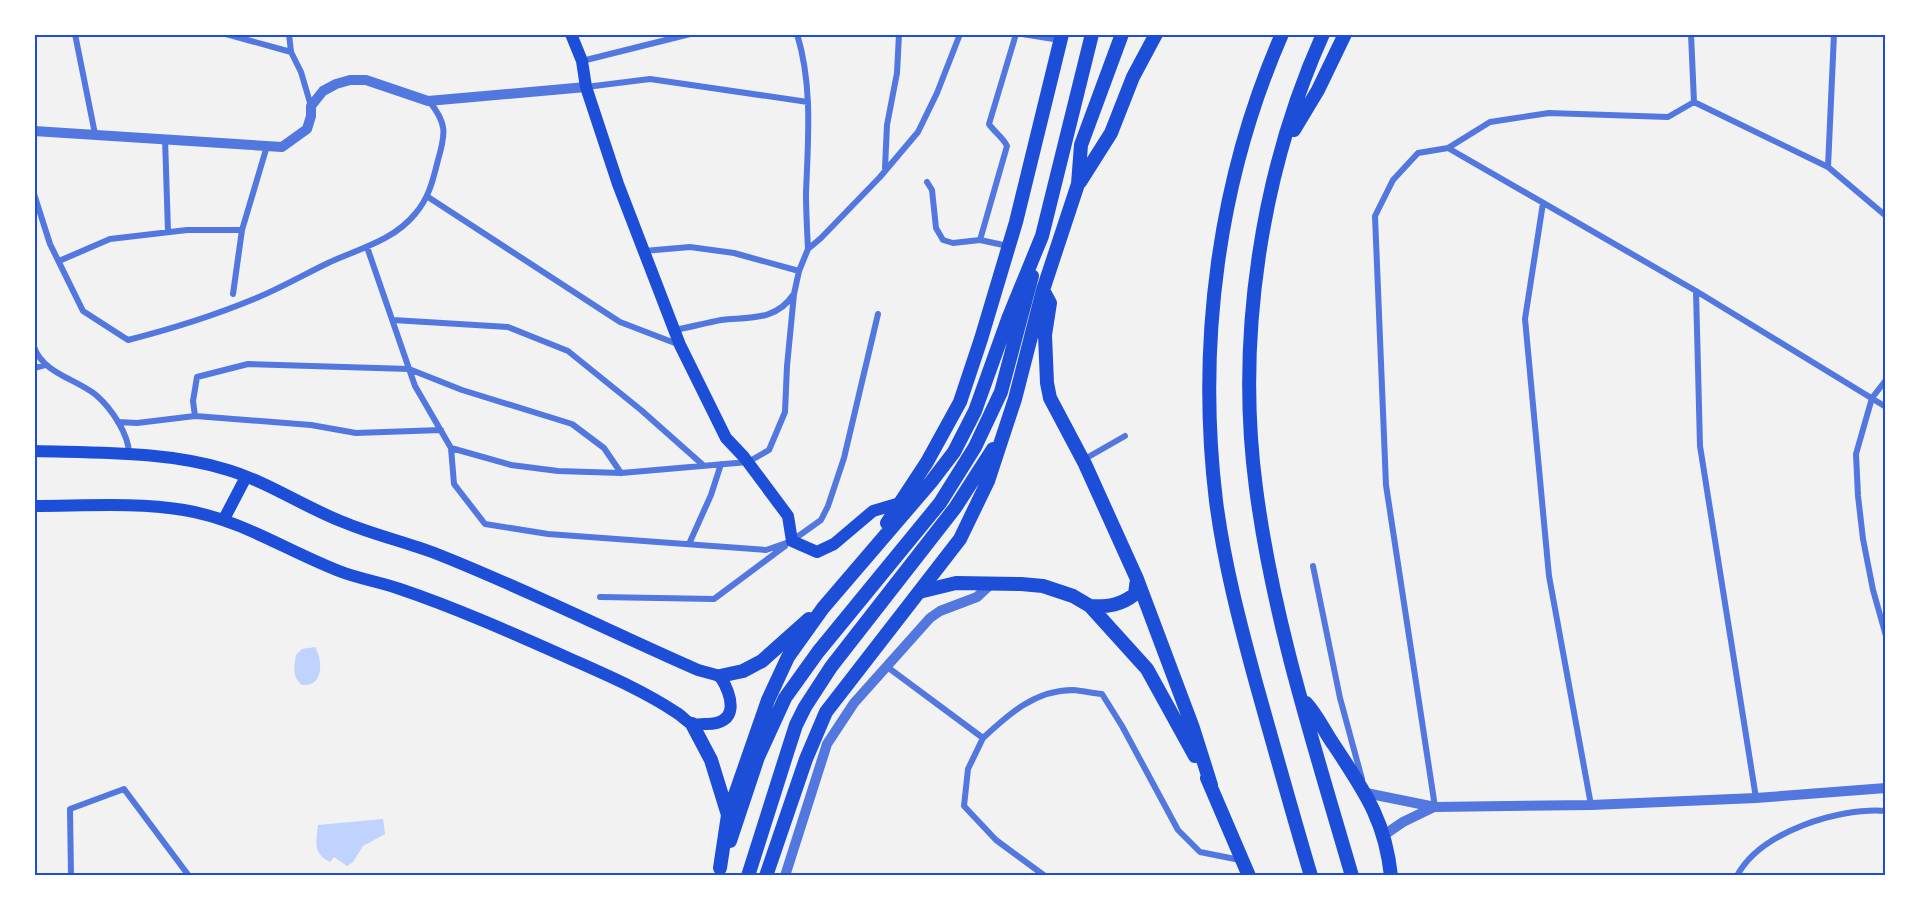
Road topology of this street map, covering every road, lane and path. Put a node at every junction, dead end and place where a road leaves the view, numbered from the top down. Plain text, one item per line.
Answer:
1 (75, 34) edge
2 (226, 34) edge
3 (289, 34) edge
4 (572, 34) edge
5 (690, 34) edge
6 (797, 34) edge
7 (899, 34) edge
8 (960, 34) edge
9 (1016, 34) edge
10 (1022, 34) edge
11 (1092, 34) edge
12 (1122, 34) edge
13 (1156, 34) edge
14 (1282, 34) edge
15 (1323, 34) edge
16 (1345, 34) edge
17 (1691, 34) edge
18 (1834, 34) edge
19 (1061, 37) edge
20 (291, 52) junction
21 (582, 61) junction
22 (586, 87) junction
23 (428, 101) junction
24 (808, 102) junction
25 (1694, 102) junction
26 (311, 106) junction
27 (34, 131) edge
28 (95, 135) junction
29 (165, 138) junction
30 (267, 146) junction
31 (1448, 148) junction
32 (1282, 150) junction
33 (1828, 167) junction
34 (885, 169) junction
35 (927, 182) dead end
36 (1078, 184) junction
37 (34, 194) edge
38 (428, 197) junction
39 (1544, 203) junction
40 (1886, 216) edge
41 (242, 230) junction
42 (168, 232) junction
43 (1042, 236) junction
44 (980, 240) junction
45 (1009, 246) junction
46 (368, 247) junction
47 (808, 249) junction
48 (644, 251) junction
49 (58, 261) junction
50 (799, 271) junction
51 (1043, 290) junction
52 (1696, 291) junction
53 (233, 294) dead end
54 (794, 294) junction
55 (878, 314) dead end
56 (393, 320) junction
57 (674, 330) junction
58 (680, 345) junction
59 (34, 347) edge
60 (45, 365) junction
61 (34, 368) edge
62 (409, 369) junction
63 (1886, 380) edge
64 (1872, 398) junction
65 (1886, 407) edge
66 (195, 416) junction
67 (118, 422) junction
68 (441, 430) junction
69 (1004, 431) junction
70 (1125, 436) dead end
71 (451, 448) junction
72 (34, 451) edge
73 (129, 454) junction
74 (1082, 460) junction
75 (748, 462) junction
76 (721, 464) junction
77 (703, 465) junction
78 (621, 473) junction
79 (246, 477) junction
80 (900, 503) junction
81 (34, 506) edge
82 (224, 519) junction
83 (881, 539) junction
84 (792, 541) junction
85 (689, 544) junction
86 (1313, 566) dead end
87 (1137, 579) junction
88 (993, 582) junction
89 (919, 592) junction
90 (600, 597) dead end
91 (1090, 606) junction
92 (823, 608) junction
93 (1886, 636) edge
94 (886, 666) junction
95 (720, 676) junction
96 (1302, 699) junction
97 (692, 724) junction
98 (982, 738) junction
99 (1210, 785) junction
100 (1886, 788) edge
101 (1366, 793) junction
102 (1756, 798) junction
103 (1591, 805) junction
104 (1435, 807) junction
105 (1886, 811) edge
106 (728, 815) junction
107 (1384, 835) junction
108 (1244, 861) junction
109 (719, 872) edge
110 (71, 876) edge
111 (189, 876) edge
112 (748, 876) edge
113 (766, 876) edge
114 (785, 876) edge
115 (1045, 876) edge
116 (1250, 876) edge
117 (1311, 876) edge
118 (1352, 876) edge
119 (1391, 876) edge
120 (1737, 876) edge

1 - 28 street
2 - 20 street
3 - 20 street
4 - 21 main road
5 - 21 street
6 - 24 street
7 - 34 street
8 - 34 street
9 - 44 street
10 - 19 street
11 - 43 main road
12 - 36 main road
13 - 36 main road
14 - 117 main road
15 - 32 main road
16 - 32 main road
17 - 25 street
18 - 33 street
19 - 45 main road
20 - 26 street
21 - 22 main road
22 - 23 street
22 - 24 street
22 - 48 main road
23 - 26 street
23 - 38 street
24 - 47 street
25 - 31 street
25 - 33 street
26 - 30 street
27 - 28 street
28 - 29 street
29 - 30 street
29 - 42 street
30 - 41 street
31 - 39 street
31 - 104 street
32 - 96 main road
33 - 40 street
34 - 47 street
35 - 44 street
36 - 51 main road
37 - 49 street
38 - 46 street
38 - 58 street
39 - 52 street
39 - 103 street
41 - 42 street
41 - 53 street
42 - 49 street
43 - 83 main road
43 - 109 main road
44 - 45 street
45 - 80 main road
46 - 49 street
46 - 56 street
47 - 50 street
48 - 50 street
48 - 57 main road
50 - 54 street
51 - 69 main road
51 - 74 main road
52 - 64 street
52 - 102 street
54 - 57 street
54 - 75 street
55 - 84 street
56 - 62 street
56 - 77 street
57 - 58 main road
58 - 75 main road
59 - 60 street
60 - 61 street
60 - 67 street
62 - 66 street
62 - 68 street
62 - 78 street
63 - 64 street
64 - 65 street
64 - 93 street
66 - 67 street
66 - 68 street
67 - 73 street
68 - 71 street
69 - 89 main road
69 - 112 main road
70 - 74 street
71 - 78 street
71 - 85 street
72 - 73 main road
73 - 79 main road
74 - 87 main road
75 - 76 street
75 - 84 main road
76 - 77 street
76 - 85 street
77 - 78 street
79 - 82 main road
79 - 95 main road
80 - 83 main road
80 - 84 main road
81 - 82 main road
82 - 97 main road
83 - 92 main road
84 - 85 street
84 - 90 street
86 - 101 street
87 - 91 main road
87 - 99 main road
88 - 89 main road
88 - 91 main road
88 - 94 street
89 - 113 main road
91 - 99 main road
92 - 95 main road
92 - 106 main road
94 - 98 street
94 - 114 street
95 - 97 main road
96 - 101 main road
96 - 118 main road
97 - 106 main road
98 - 108 street
98 - 115 street
99 - 108 main road
100 - 102 street
101 - 104 street
101 - 107 main road
102 - 103 street
103 - 104 street
104 - 107 street
105 - 120 street
106 - 109 main road
107 - 119 main road
108 - 116 main road
110 - 111 street

